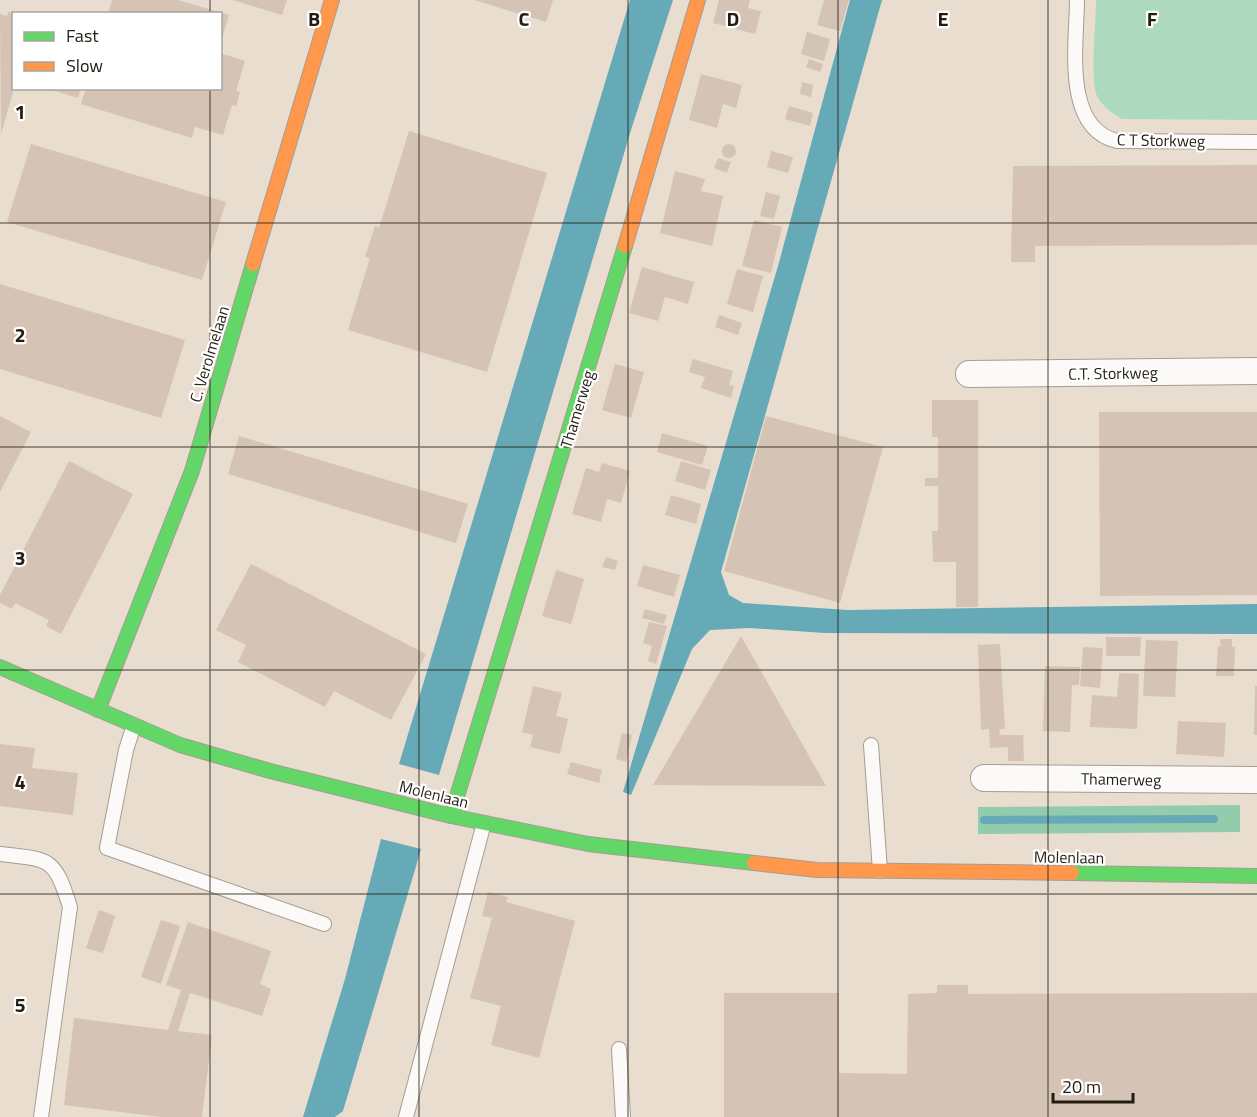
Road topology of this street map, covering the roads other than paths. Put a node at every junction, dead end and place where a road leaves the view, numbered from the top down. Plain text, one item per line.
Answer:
1 (332, 0) edge
2 (698, 0) edge
3 (1077, 0) edge
4 (1257, 142) edge
5 (1257, 371) edge
6 (969, 374) dead end
7 (0, 667) edge
8 (98, 710) junction
9 (134, 725) junction
10 (871, 746) dead end
11 (984, 778) dead end
12 (1257, 780) edge
13 (451, 816) junction
14 (484, 823) junction
15 (0, 854) edge
16 (880, 871) junction
17 (1257, 876) edge
18 (324, 924) dead end
19 (619, 1049) dead end
20 (41, 1117) edge
21 (406, 1117) edge
22 (623, 1117) edge

1 - 8 street, C. Verolmelaan
2 - 13 street, Thamerweg
3 - 4 lane, C T Storkweg
5 - 6 street, C.T. Storkweg
7 - 8 street, Molenlaan
8 - 9 street, Molenlaan
9 - 13 street, Molenlaan
9 - 18 lane
10 - 16 lane
11 - 12 street, Thamerweg
13 - 14 street, Molenlaan
14 - 16 street, Molenlaan
14 - 21 lane
15 - 20 lane
16 - 17 street, Molenlaan
19 - 22 lane

